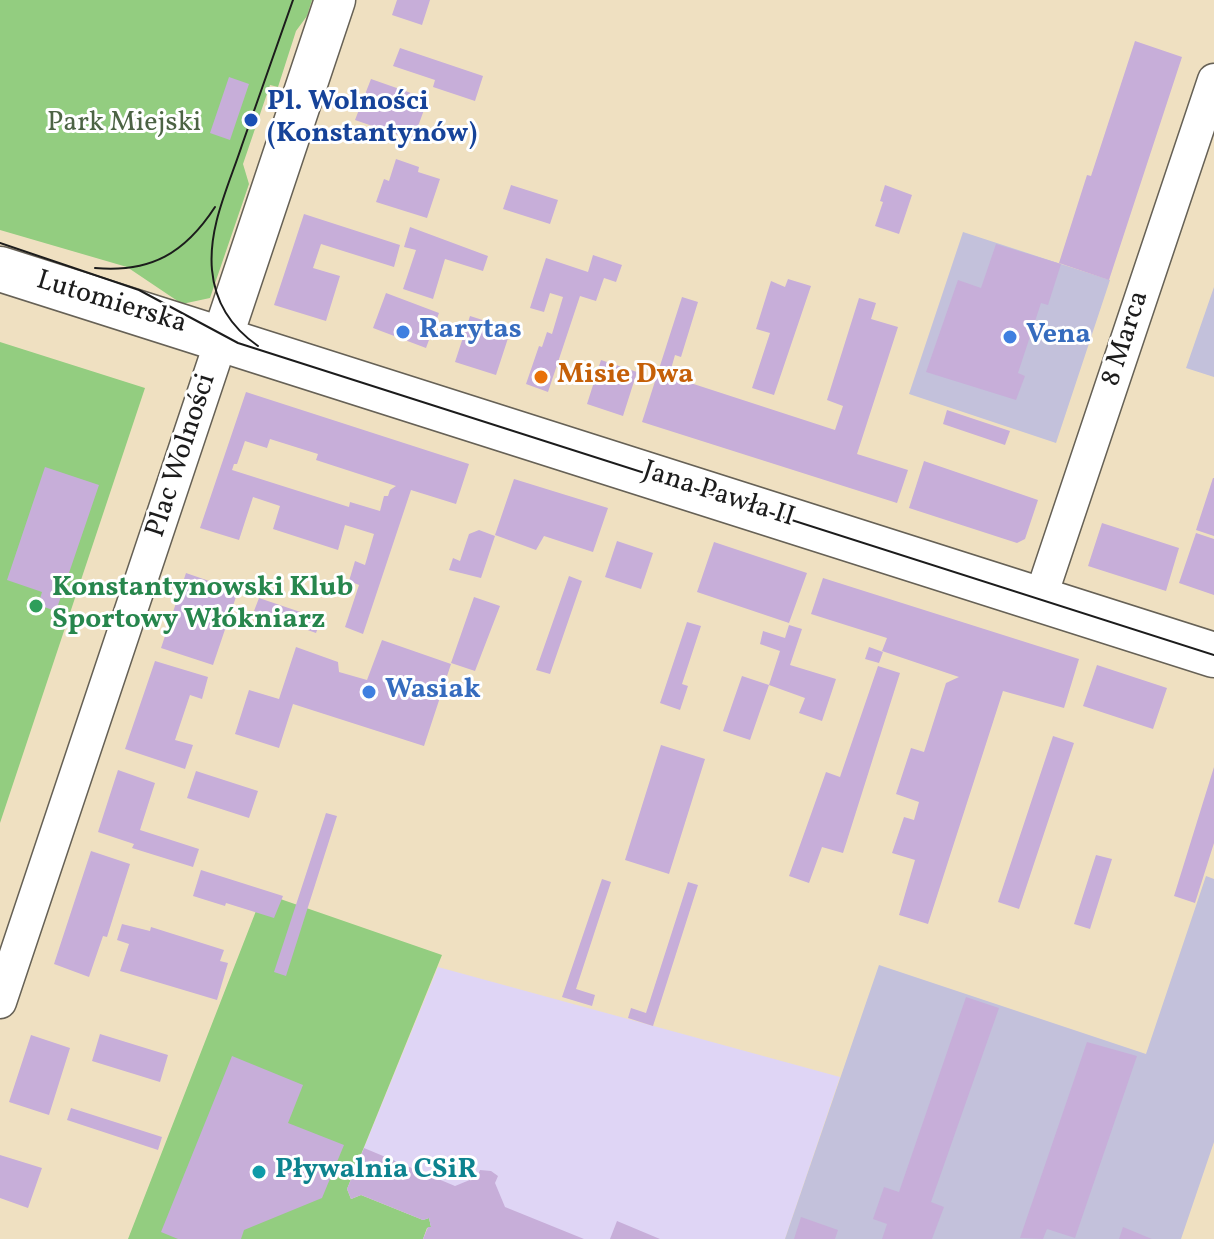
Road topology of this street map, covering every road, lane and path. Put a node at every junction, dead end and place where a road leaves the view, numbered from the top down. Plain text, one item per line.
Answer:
1 (335, 0) edge
2 (1214, 80) edge
3 (0, 269) edge
4 (222, 338) junction
5 (1040, 599) junction
6 (1214, 655) edge
7 (0, 1002) edge

1 - 4 street, Plac Wolności
2 - 5 street, 8 Marca
3 - 4 main road, Lutomierska
4 - 5 main road, Jana Pawła II
4 - 7 street, Plac Wolności
5 - 6 main road, Jana Pawła II

